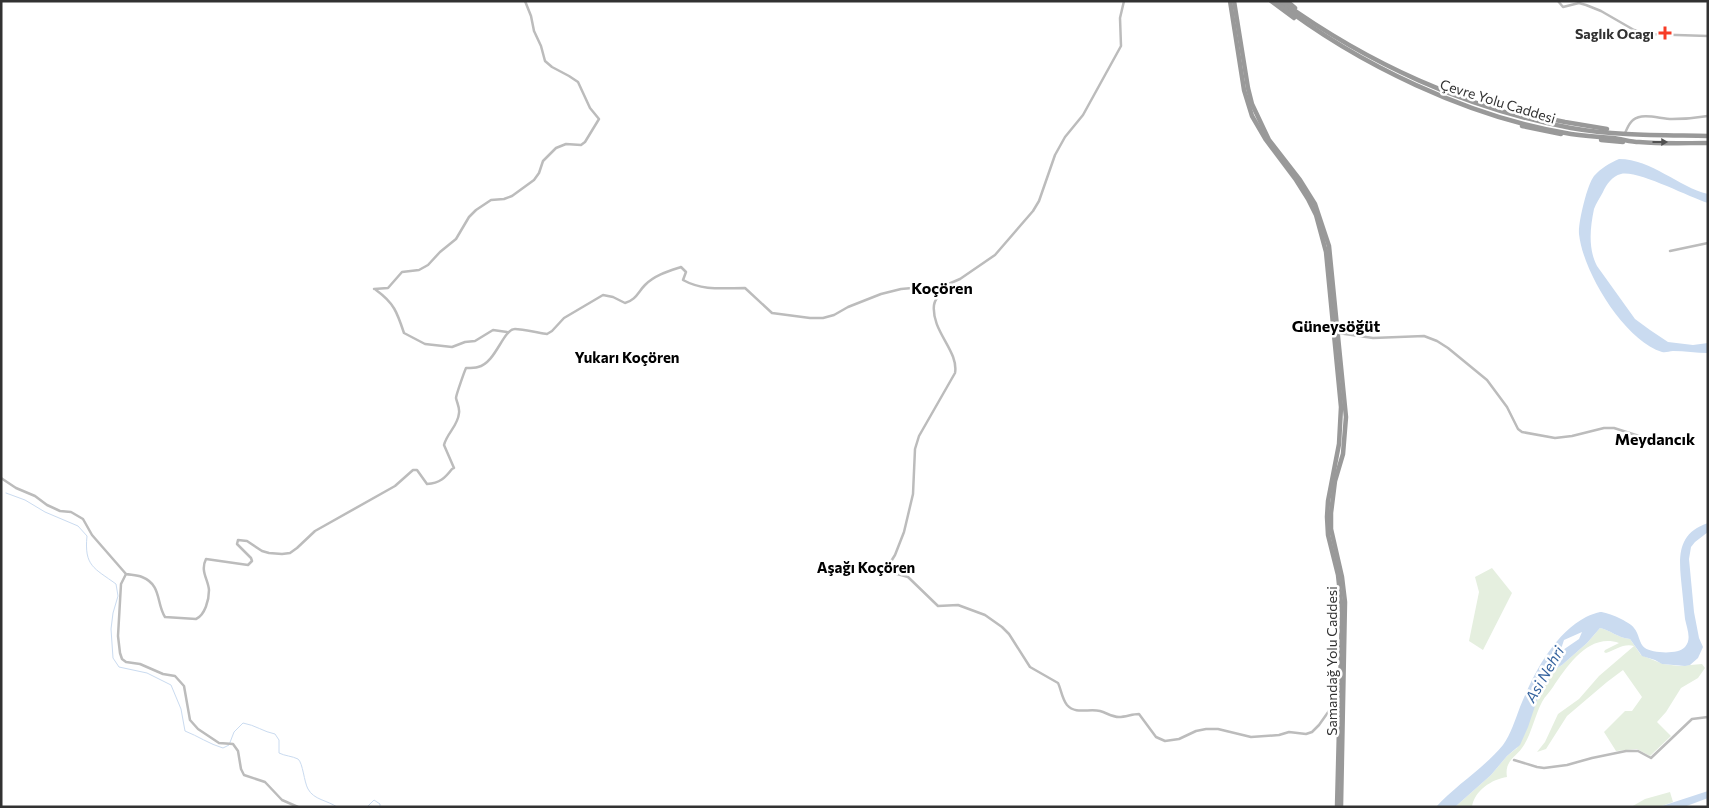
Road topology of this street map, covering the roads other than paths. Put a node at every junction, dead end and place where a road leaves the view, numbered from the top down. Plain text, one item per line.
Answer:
1 (525, 1) edge
2 (1124, 1) edge
3 (1230, 1) edge
4 (1234, 1) edge
5 (1271, 1) edge
6 (1276, 1) edge
7 (1281, 1) edge
8 (1287, 1) edge
9 (1558, 1) edge
10 (1312, 25) junction
11 (1708, 36) edge
12 (1708, 116) edge
13 (1625, 134) junction
14 (1708, 136) edge
15 (1708, 143) edge
16 (1708, 243) edge
17 (1670, 251) dead end
18 (946, 285) junction
19 (507, 332) junction
20 (1337, 333) junction
21 (1657, 438) dead end
22 (1, 478) edge
23 (126, 574) junction
24 (1340, 700) junction
25 (1708, 717) edge
26 (1514, 760) dead end
27 (298, 807) edge
28 (1337, 807) edge
29 (1341, 807) edge

1 - 19 street
2 - 18 street
3 - 24 highway, Samandağ Yolu Caddesi
4 - 20 highway, Samandağ Yolu Caddesi
5 - 10 highway
6 - 10 highway, Çevre Yolu Caddesi
7 - 10 highway, Çevre Yolu Caddesi
8 - 10 highway
9 - 11 street
10 - 13 highway, Çevre Yolu Caddesi
10 -> 15 highway, Çevre Yolu Caddesi
12 - 13 street
13 - 14 highway, Çevre Yolu Caddesi
16 - 17 street
18 - 19 street
18 - 24 street
19 - 23 street
20 - 21 street
20 - 29 highway, Samandağ Yolu Caddesi
22 - 23 street
23 - 27 street
24 - 28 highway, Samandağ Yolu Caddesi
25 - 26 street

